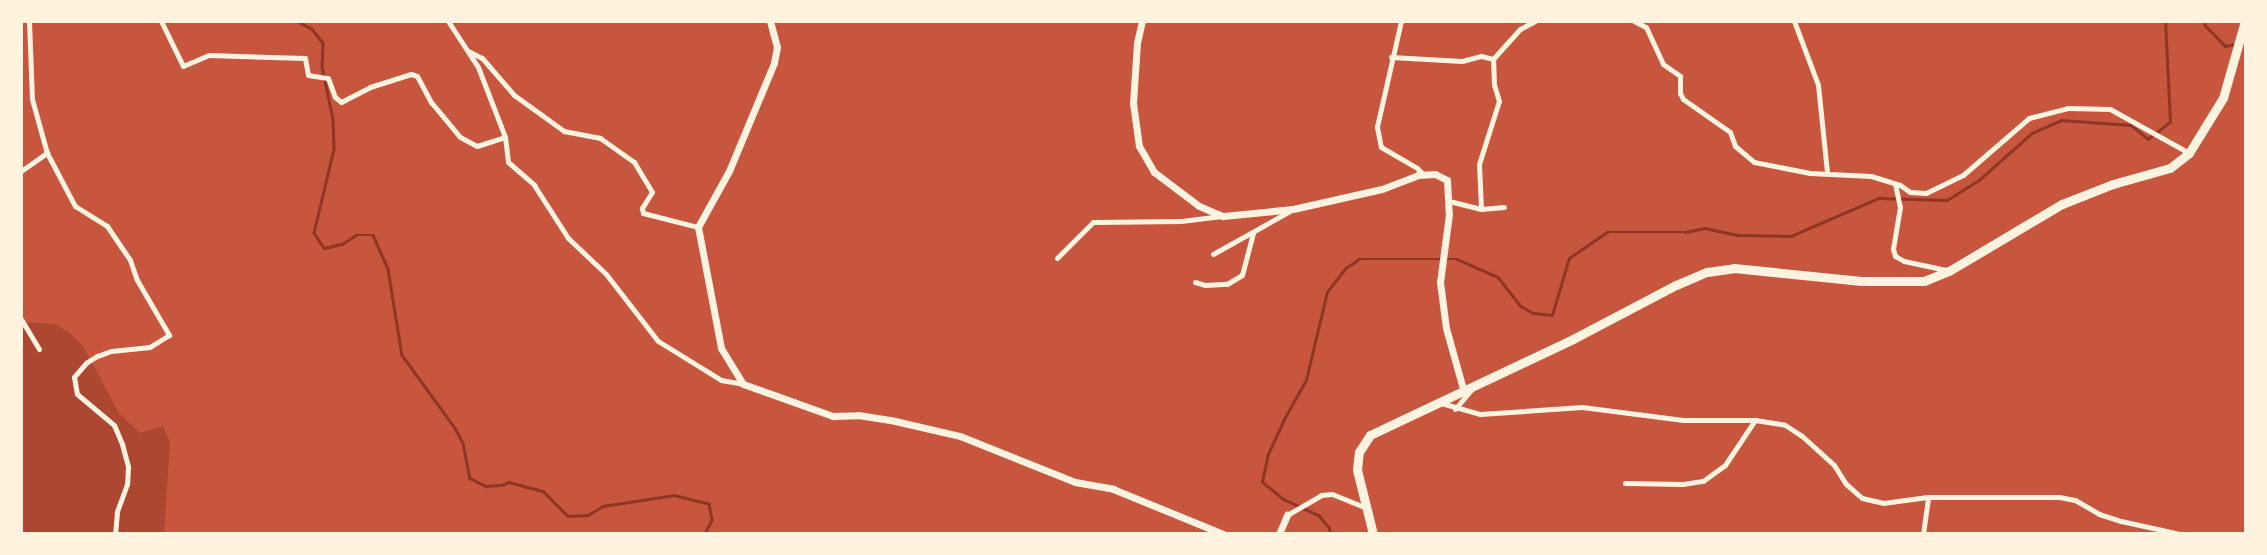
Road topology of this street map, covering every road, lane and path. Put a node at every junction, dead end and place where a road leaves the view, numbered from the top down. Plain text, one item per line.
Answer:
1 (29, 21) edge
2 (161, 21) edge
3 (448, 21) edge
4 (770, 21) edge
5 (1142, 21) edge
6 (1401, 21) edge
7 (1535, 21) edge
8 (1634, 21) edge
9 (1794, 21) edge
10 (2245, 21) edge
11 (29, 29) junction
12 (21, 31) edge
13 (468, 51) junction
14 (1391, 57) junction
15 (1493, 59) junction
16 (505, 137) junction
17 (47, 153) junction
18 (2189, 153) junction
19 (21, 171) edge
20 (1827, 172) junction
21 (1423, 174) junction
22 (1895, 184) junction
23 (1449, 201) junction
24 (1504, 207) dead end
25 (1293, 209) junction
26 (1481, 209) junction
27 (1223, 216) junction
28 (698, 227) junction
29 (1253, 233) junction
30 (1213, 254) dead end
31 (1057, 258) dead end
32 (1949, 271) junction
33 (1195, 282) dead end
34 (21, 320) edge
35 (39, 349) dead end
36 (743, 384) junction
37 (1474, 384) junction
38 (1463, 389) junction
39 (1437, 401) junction
40 (1455, 409) junction
41 (1755, 420) junction
42 (1625, 483) dead end
43 (1928, 497) junction
44 (1366, 508) junction
45 (1287, 515) joint
46 (115, 534) edge
47 (1223, 534) edge
48 (1279, 534) edge
49 (1373, 534) edge
50 (1923, 534) edge
51 (2180, 534) edge

1 - 11 street
2 - 16 street
3 - 13 street
4 - 28 street
5 - 27 street
6 - 14 street
7 - 15 street
8 - 20 street
9 - 20 street
10 - 18 highway
11 - 12 street
11 - 17 street
13 - 16 street
13 - 28 street
14 - 15 street
14 - 21 street
15 - 26 street
16 - 36 street
17 - 19 street
17 - 46 street
18 - 22 street
18 - 32 highway
20 - 22 street
21 - 23 street
21 - 25 street
22 - 32 street
23 - 26 street
23 - 38 street
24 - 26 street
25 - 27 street
25 - 29 street
27 - 31 street
28 - 36 street
29 - 30 street
29 - 33 street
32 - 37 highway
34 - 35 street
36 - 47 street
37 - 38 highway
37 - 40 street
38 - 39 highway
39 - 40 street
39 - 44 highway
40 - 41 street
41 - 42 street
41 - 43 street
43 - 50 street
43 - 51 street
44 - 45 street
44 - 49 highway
45 - 48 street

